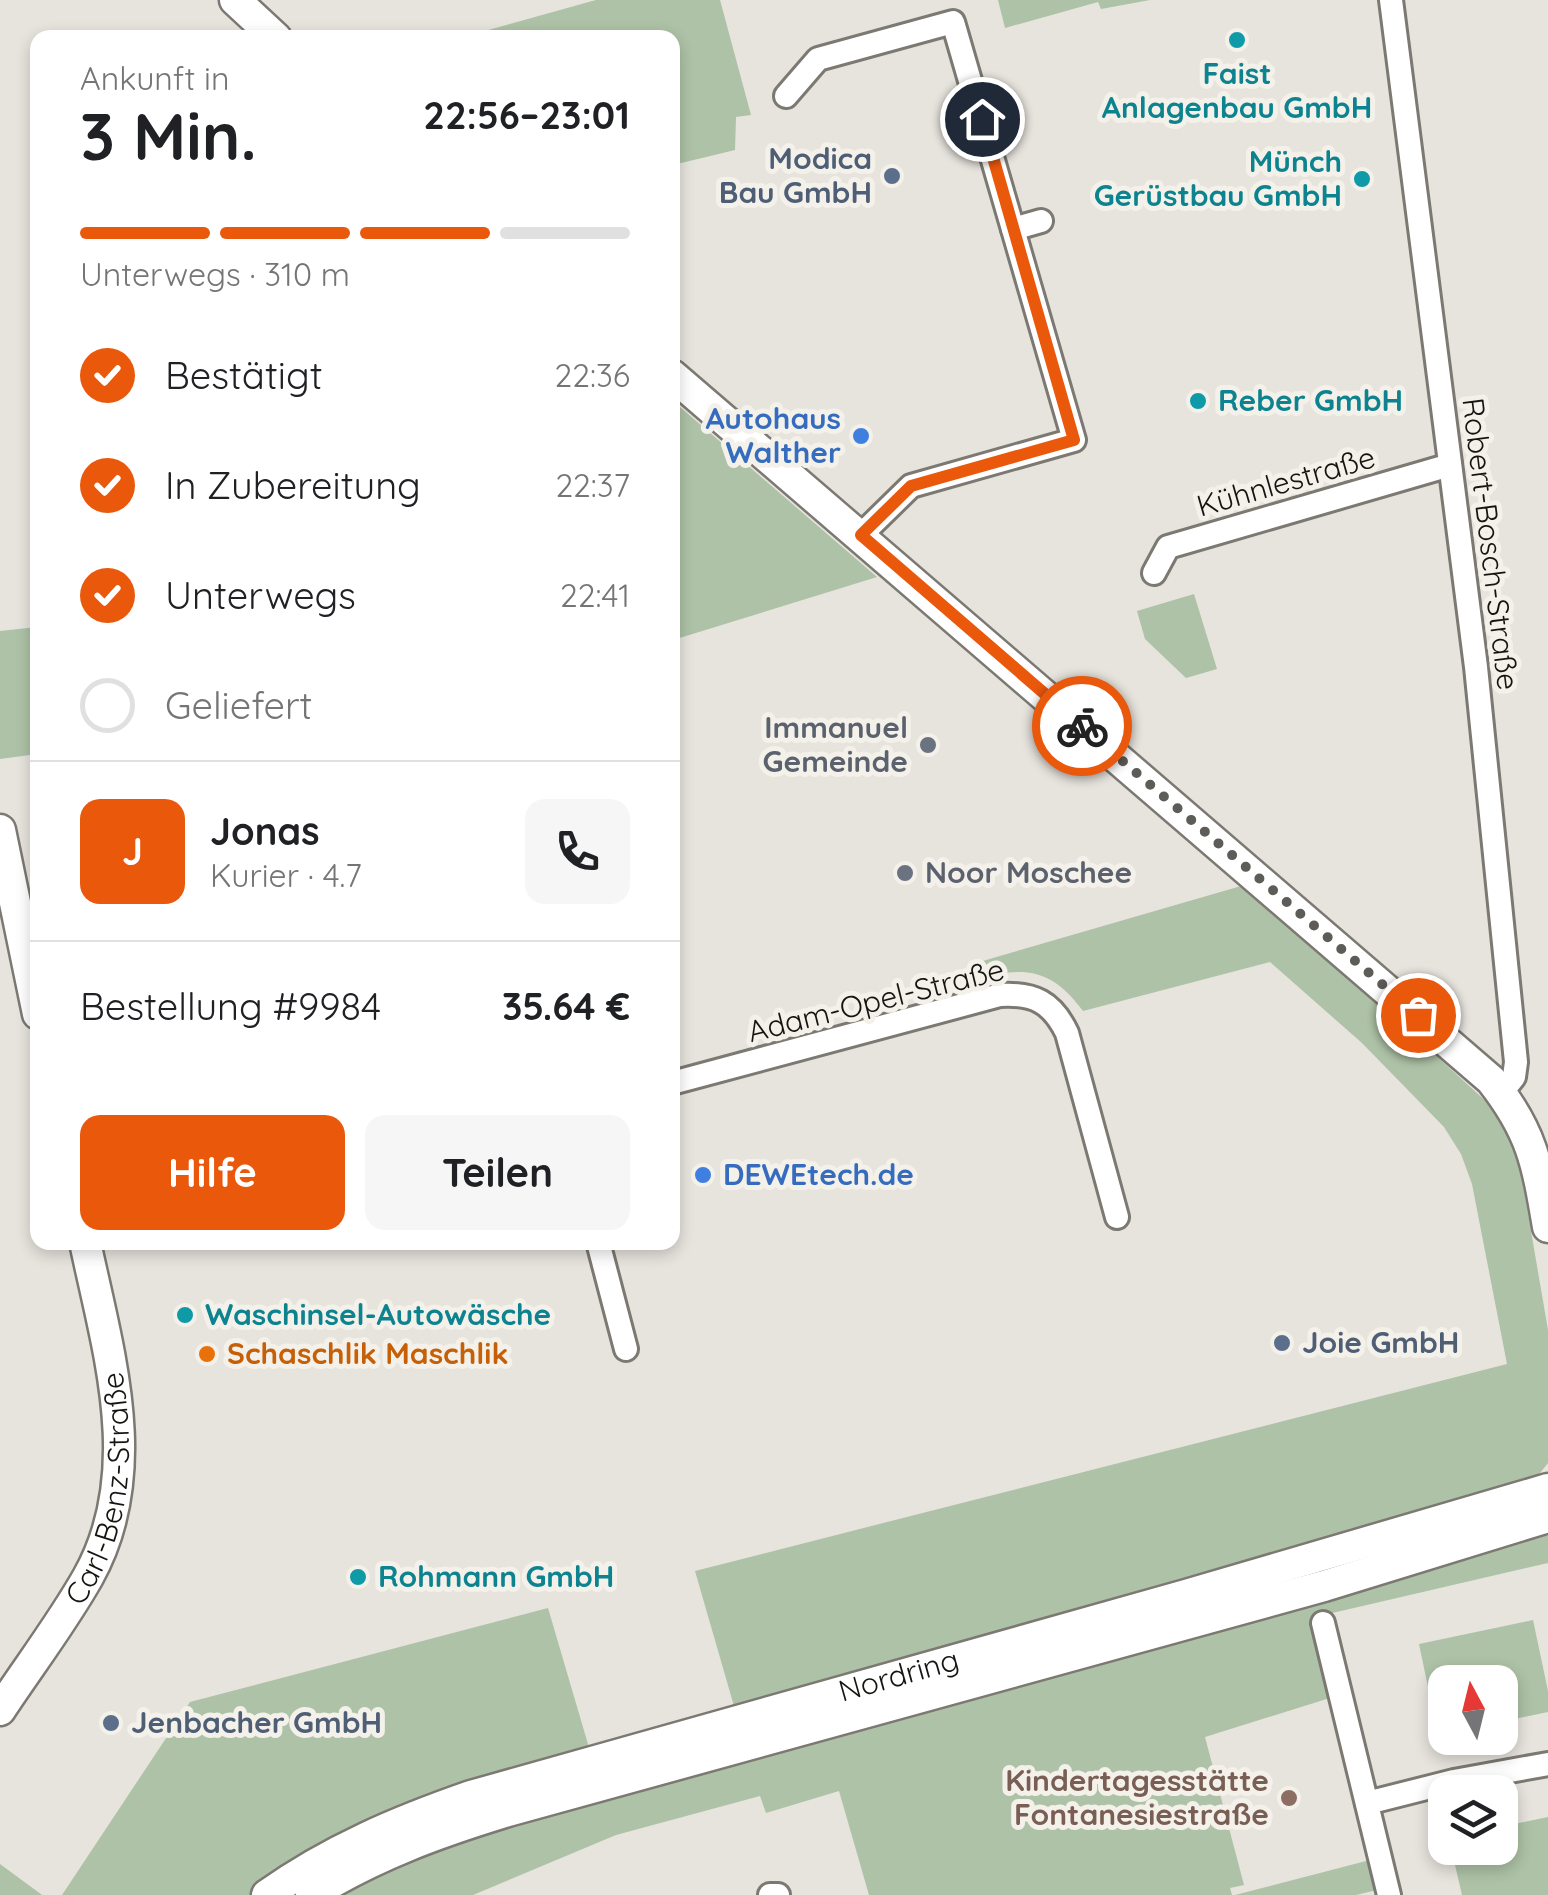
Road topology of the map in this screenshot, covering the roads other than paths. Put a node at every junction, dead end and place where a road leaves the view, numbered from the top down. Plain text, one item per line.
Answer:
1 (235, 0) edge
2 (1391, 0) edge
3 (267, 30) edge
4 (786, 96) dead end
5 (1041, 221) dead end
6 (1013, 229) junction
7 (680, 381) edge
8 (1450, 466) junction
9 (861, 535) junction
10 (1154, 574) dead end
11 (0, 830) edge
12 (30, 975) edge
13 (680, 1081) edge
14 (1501, 1093) junction
15 (1117, 1217) dead end
16 (1548, 1226) edge
17 (87, 1250) edge
18 (600, 1250) edge
19 (626, 1349) dead end
20 (1548, 1488) edge
21 (1548, 1517) edge
22 (1324, 1624) dead end
23 (0, 1710) edge
24 (1548, 1764) edge
25 (1367, 1803) junction
26 (267, 1895) edge
27 (311, 1895) edge
28 (1389, 1895) edge

1 - 3 main road
2 - 8 street, Robert-Bosch-Straße
4 - 6 street
5 - 6 street
6 - 9 street
7 - 9 main road
8 - 10 street, Kühnlestraße
8 - 14 street, Robert-Bosch-Straße
9 - 14 main road
11 - 12 main road
13 - 15 street, Adam-Opel-Straße
14 - 16 main road
17 - 23 main road, Carl-Benz-Straße
18 - 19 street
20 - 26 main road, Nordring
21 - 27 main road, Nordring
22 - 25 street
24 - 25 street
25 - 28 street

